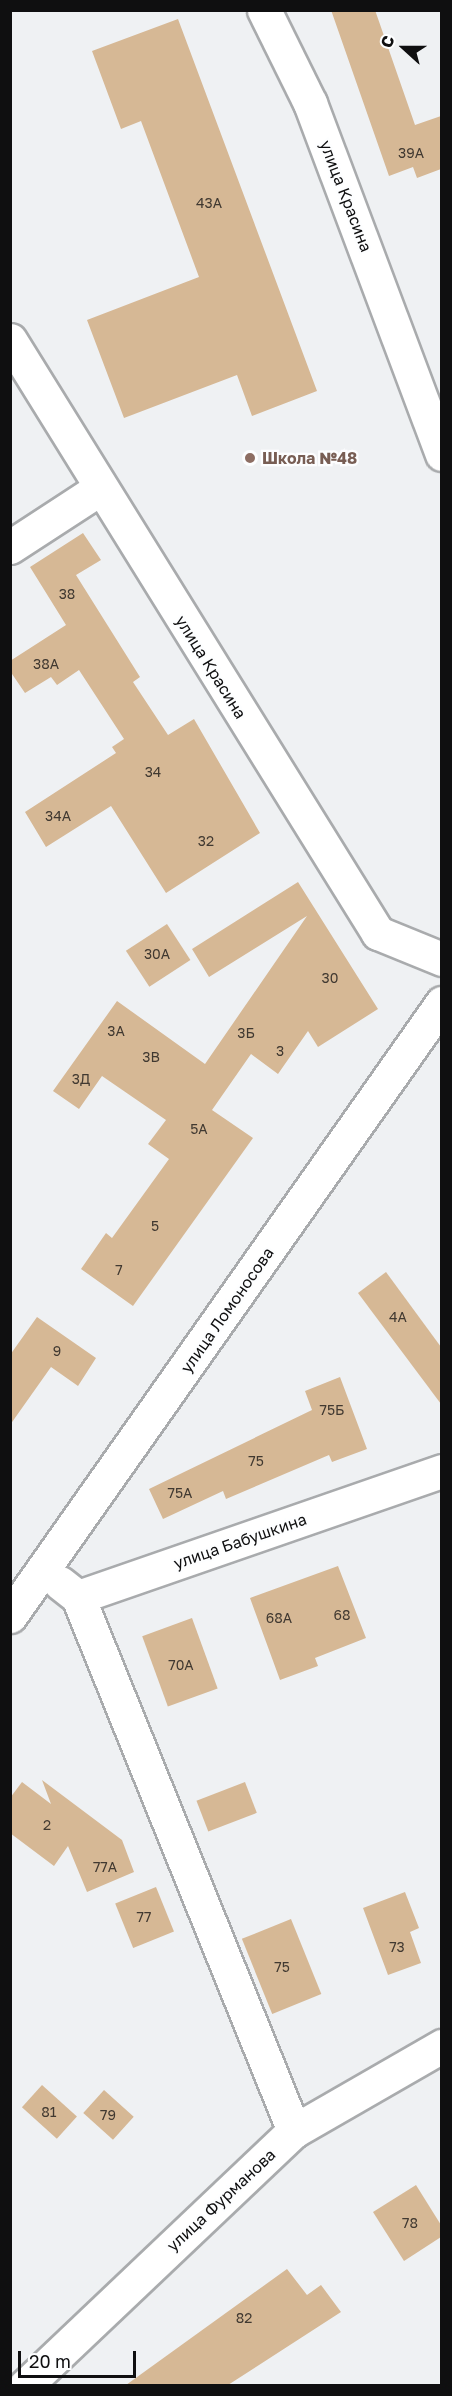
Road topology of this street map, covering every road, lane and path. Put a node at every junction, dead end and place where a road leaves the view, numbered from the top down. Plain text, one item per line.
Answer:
1 (264, 10) edge
2 (10, 340) edge
3 (433, 393) edge
4 (441, 454) edge
5 (99, 489) junction
6 (10, 547) edge
7 (441, 958) edge
8 (441, 1003) edge
9 (441, 1471) edge
10 (44, 1571) junction
11 (78, 1597) junction
12 (10, 1616) edge
13 (441, 2046) edge
14 (294, 2131) junction
15 (25, 2385) edge

1 - 3 street, улица Красина
2 - 5 street, улица Красина
3 - 4 street, улица Красина
5 - 6 street
5 - 7 street, улица Красина
8 - 10 street, улица Ломоносова
9 - 11 street, улица Бабушкина
10 - 11 street
10 - 12 street, улица Ломоносова
11 - 14 street
13 - 14 street, улица Фурманова
14 - 15 street, улица Фурманова

